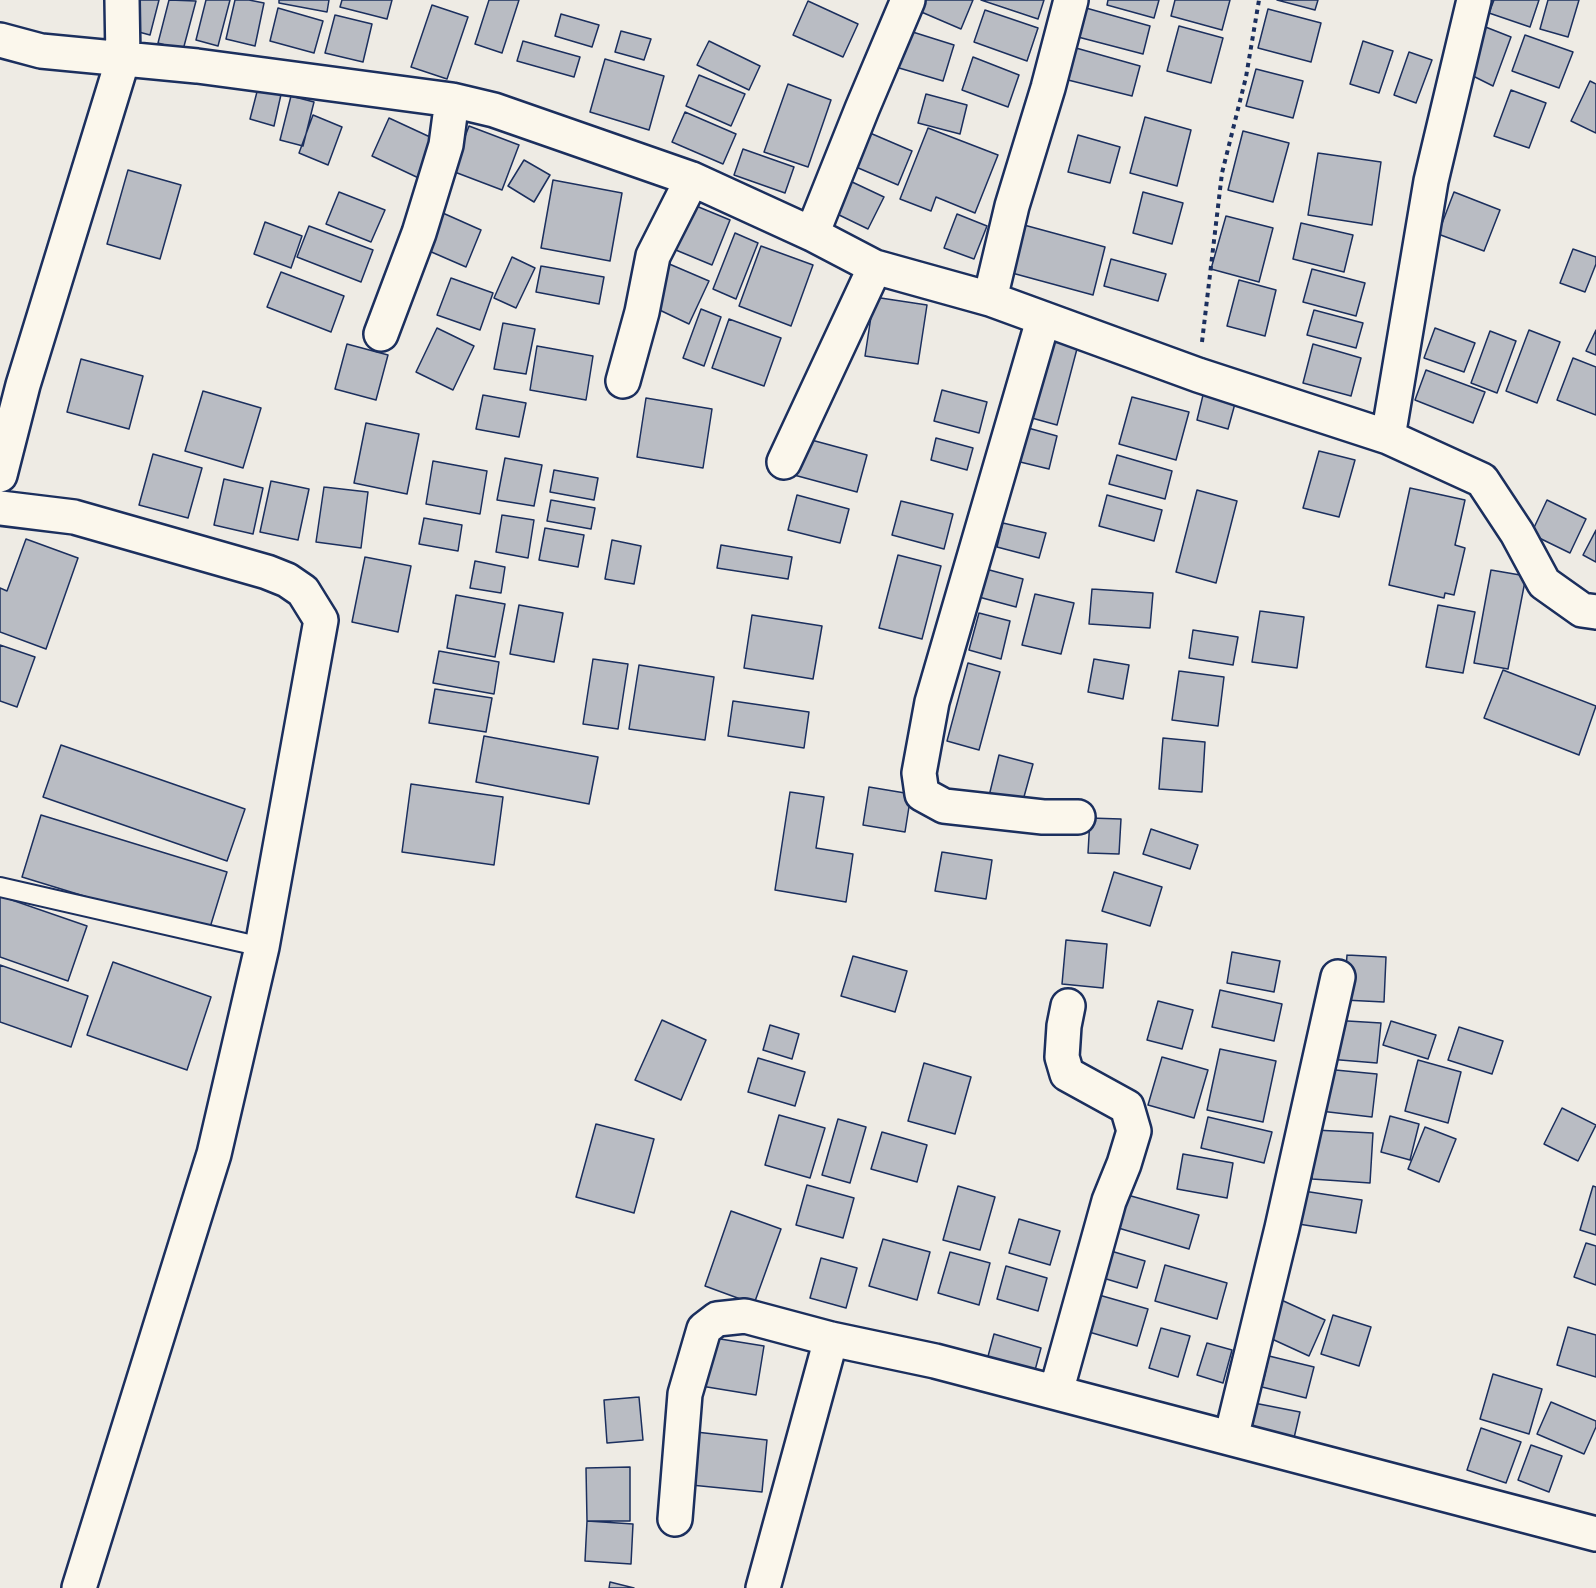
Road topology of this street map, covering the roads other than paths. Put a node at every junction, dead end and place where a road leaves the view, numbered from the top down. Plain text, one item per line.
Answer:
1 (122, 0) edge
2 (908, 0) edge
3 (1071, 0) edge
4 (1474, 0) edge
5 (0, 40) edge
6 (123, 59) junction
7 (452, 99) junction
8 (692, 178) junction
9 (812, 234) junction
10 (875, 267) junction
11 (990, 299) junction
12 (1043, 320) junction
13 (381, 334) dead end
14 (623, 381) dead end
15 (11, 382) edge
16 (1388, 437) junction
17 (783, 462) dead end
18 (0, 475) edge
19 (0, 508) edge
20 (1596, 612) edge
21 (1078, 817) dead end
22 (0, 887) edge
23 (262, 947) junction
24 (1338, 977) dead end
25 (1068, 1006) dead end
26 (831, 1339) junction
27 (1056, 1392) junction
28 (1231, 1438) junction
29 (675, 1519) dead end
30 (1596, 1534) edge
31 (79, 1588) edge
32 (763, 1588) edge

1 - 6 street
2 - 9 street
3 - 11 street
4 - 16 street
5 - 6 street
6 - 7 street
6 - 15 street
7 - 8 street
7 - 13 street
8 - 9 street
8 - 14 street
9 - 10 street
10 - 11 street
10 - 17 street
11 - 12 street
12 - 16 street
12 - 21 street
15 - 18 street
16 - 20 street
19 - 23 street
22 - 23 lane
23 - 31 street
24 - 28 street
25 - 27 street
26 - 27 street
26 - 29 street
26 - 32 street
27 - 28 street
28 - 30 street

